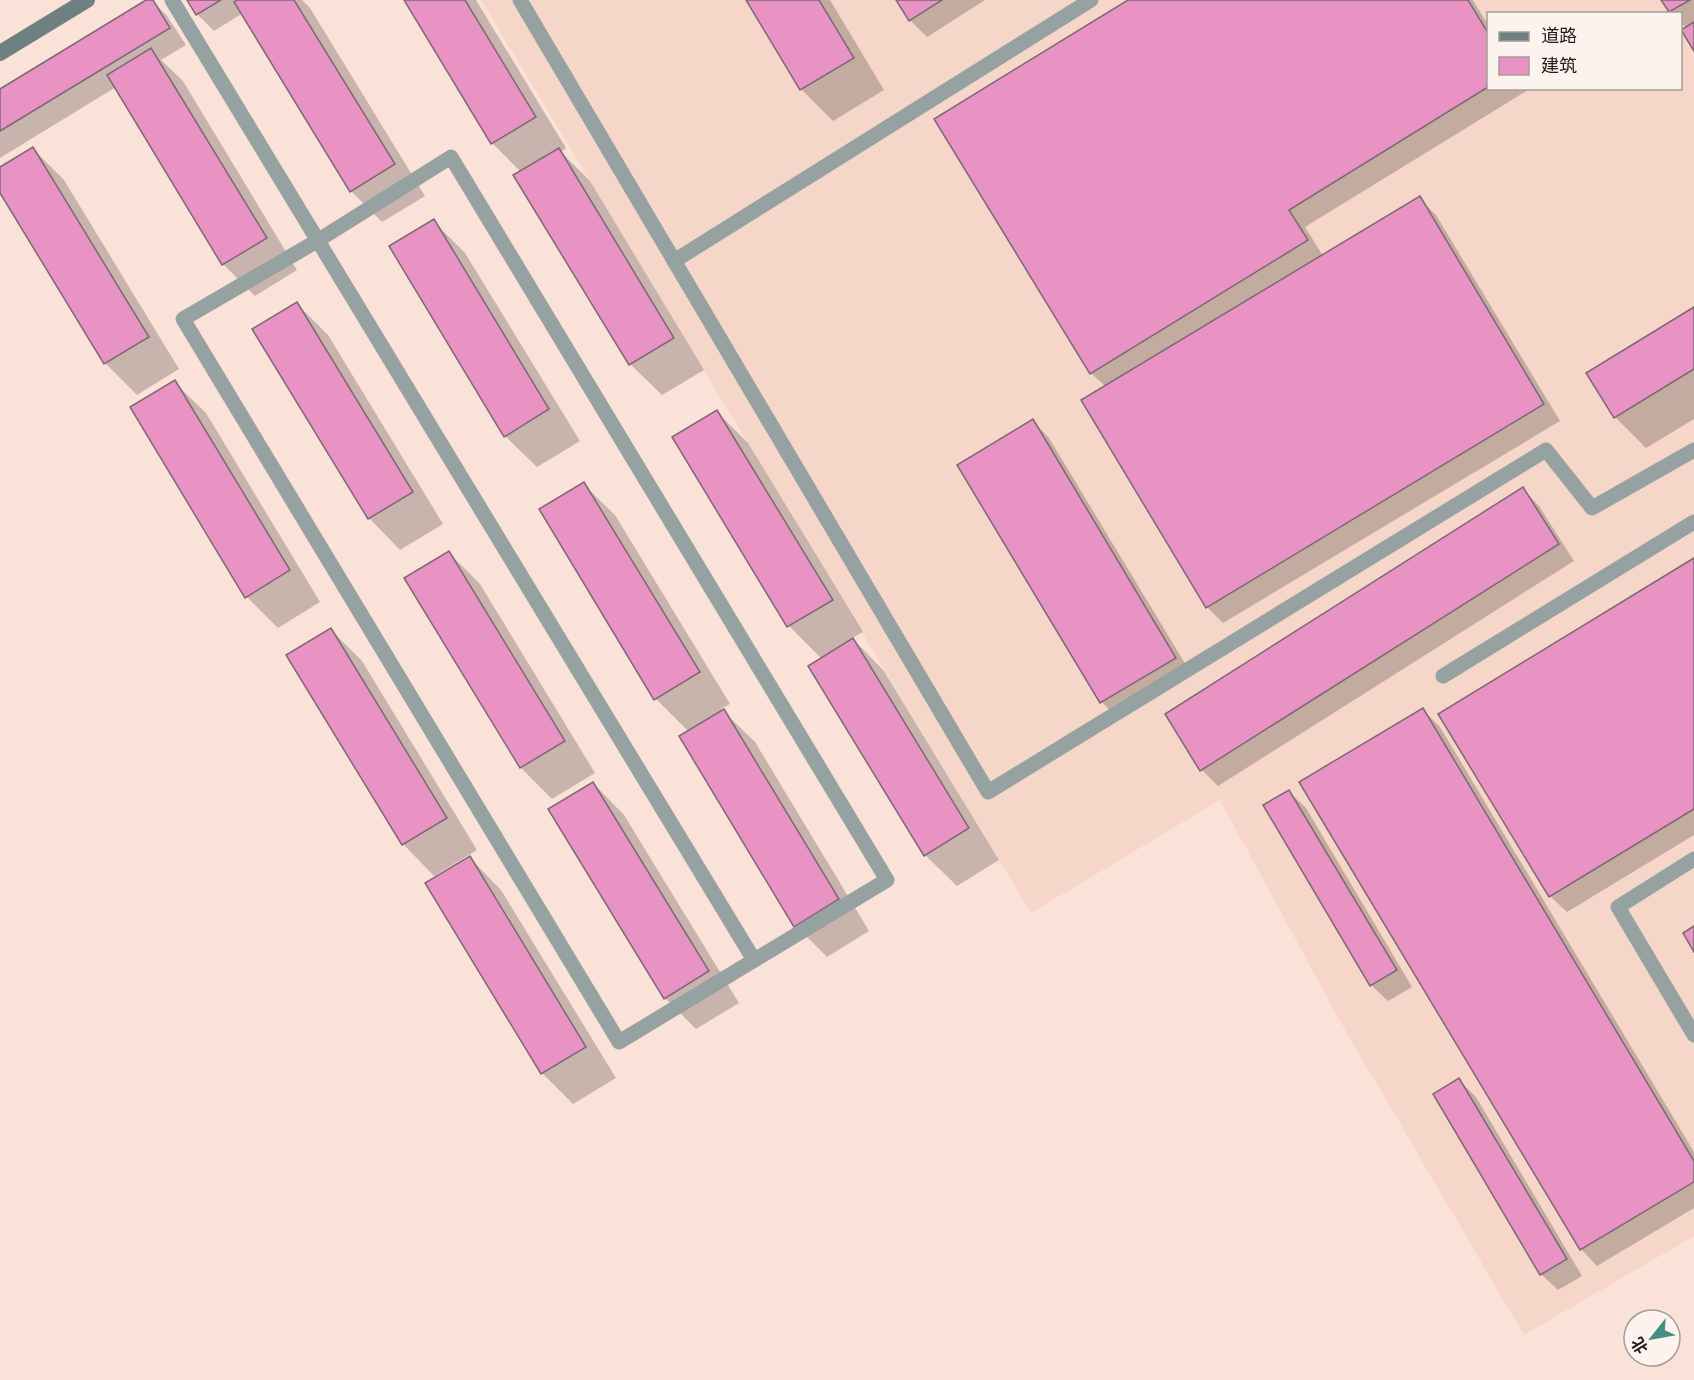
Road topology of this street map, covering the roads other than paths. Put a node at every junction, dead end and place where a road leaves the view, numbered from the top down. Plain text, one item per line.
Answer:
1 (87, 0) edge
2 (172, 0) edge
3 (520, 0) edge
4 (1091, 0) edge
5 (0, 53) edge
6 (318, 241) junction
7 (674, 261) junction
8 (1694, 450) edge
9 (1694, 522) edge
10 (1443, 676) dead end
11 (1694, 859) edge
12 (754, 960) junction
13 (1694, 1035) edge

1 - 5 main road
2 - 6 lane
3 - 7 lane
4 - 7 lane
6 - 12 lane
6 - 12 lane
6 - 12 lane
7 - 8 lane
9 - 10 lane
11 - 13 lane

